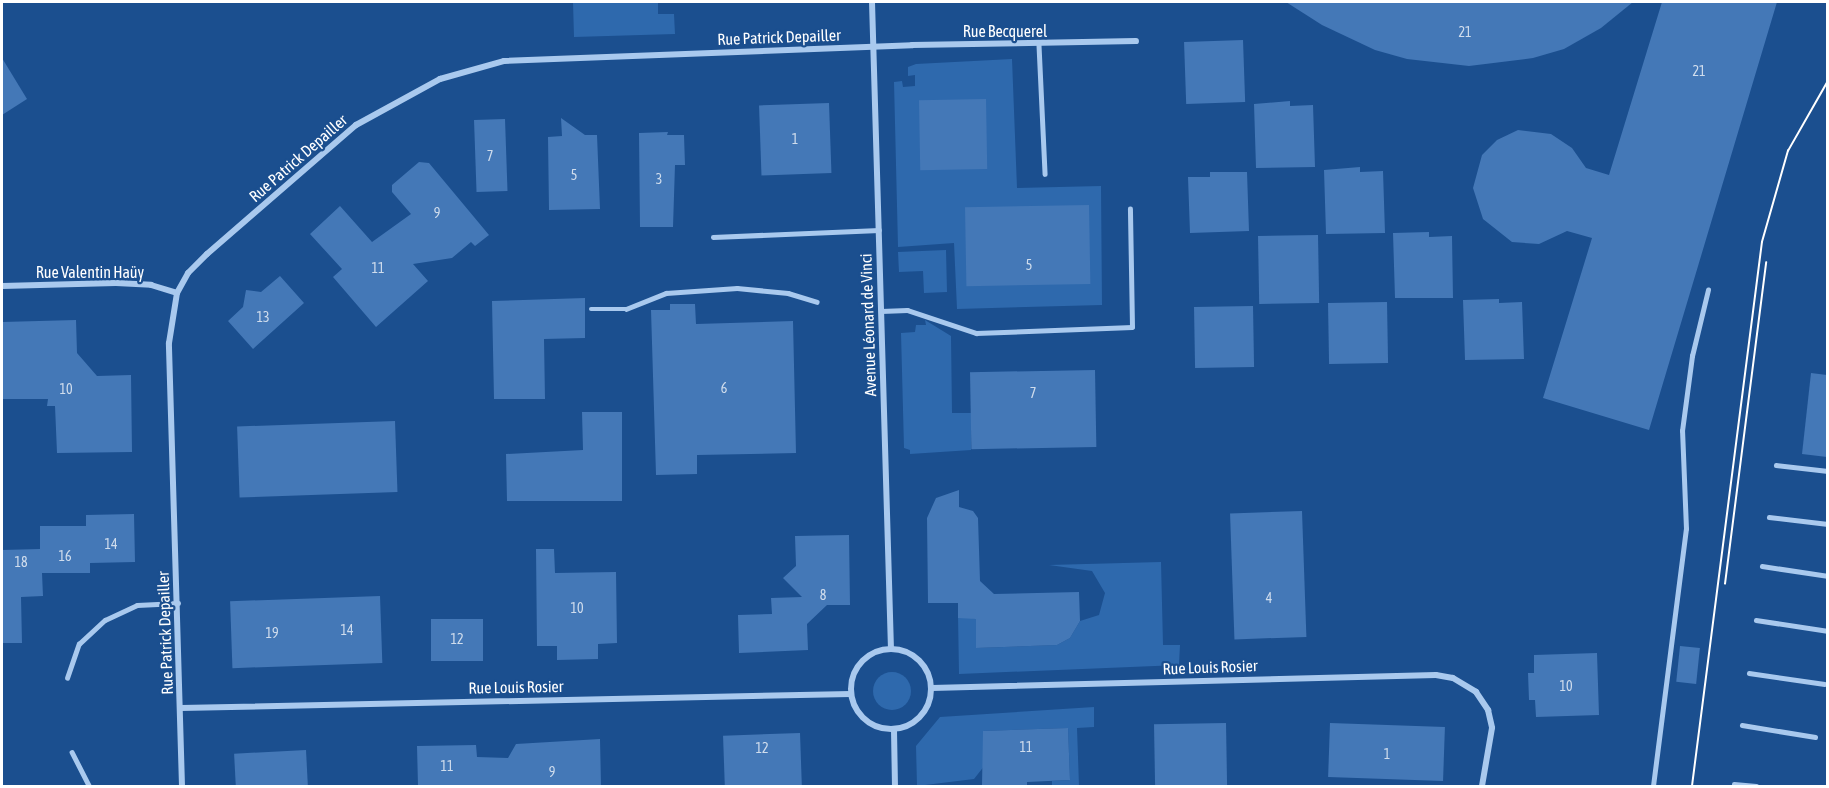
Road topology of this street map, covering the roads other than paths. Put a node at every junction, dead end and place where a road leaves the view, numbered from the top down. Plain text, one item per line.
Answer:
1 (872, 2) edge
2 (1136, 41) dead end
3 (1039, 45) junction
4 (873, 47) junction
5 (1045, 174) dead end
6 (1130, 209) dead end
7 (879, 230) junction
8 (713, 237) dead end
9 (2, 286) edge
10 (1708, 290) dead end
11 (177, 293) junction
12 (817, 302) dead end
13 (591, 309) dead end
14 (881, 311) junction
15 (1776, 465) dead end
16 (1827, 471) edge
17 (1769, 517) dead end
18 (1827, 524) edge
19 (1762, 566) dead end
20 (1827, 576) edge
21 (178, 603) junction
22 (1755, 620) dead end
23 (1827, 631) edge
24 (891, 649) junction
25 (1749, 673) dead end
26 (67, 678) dead end
27 (1824, 684) dead end
28 (932, 688) junction
29 (851, 694) junction
30 (181, 708) junction
31 (1742, 725) dead end
32 (894, 730) junction
33 (1815, 737) dead end
34 (72, 752) dead end
35 (1734, 784) dead end
36 (89, 786) edge
37 (182, 786) edge
38 (895, 786) edge
39 (1482, 786) edge
40 (1653, 786) edge
41 (1756, 786) edge

1 - 4 street, Avenue Léonard de Vinci
2 - 3 street, Rue Becquerel
3 - 4 street, Rue Becquerel
3 - 5 lane
4 - 7 street, Avenue Léonard de Vinci
4 - 11 street, Rue Patrick Depailler
6 - 14 lane
7 - 8 lane
7 - 14 street, Avenue Léonard de Vinci
9 - 11 street, Rue Valentin Haüy
10 - 40 lane
11 - 21 street, Rue Patrick Depailler
12 - 13 lane
14 - 24 street, Avenue Léonard de Vinci
15 - 16 lane
17 - 18 lane
19 - 20 lane
21 - 26 lane
21 - 30 street, Rue Patrick Depailler
22 - 23 lane
24 - 28 street
24 - 29 street
25 - 27 lane
28 - 32 street
28 - 39 street, Rue Louis Rosier
29 - 30 street, Rue Louis Rosier
29 - 32 street
30 - 37 street, Rue Patrick Depailler
31 - 33 lane
32 - 38 street
34 - 36 lane
35 - 41 lane

